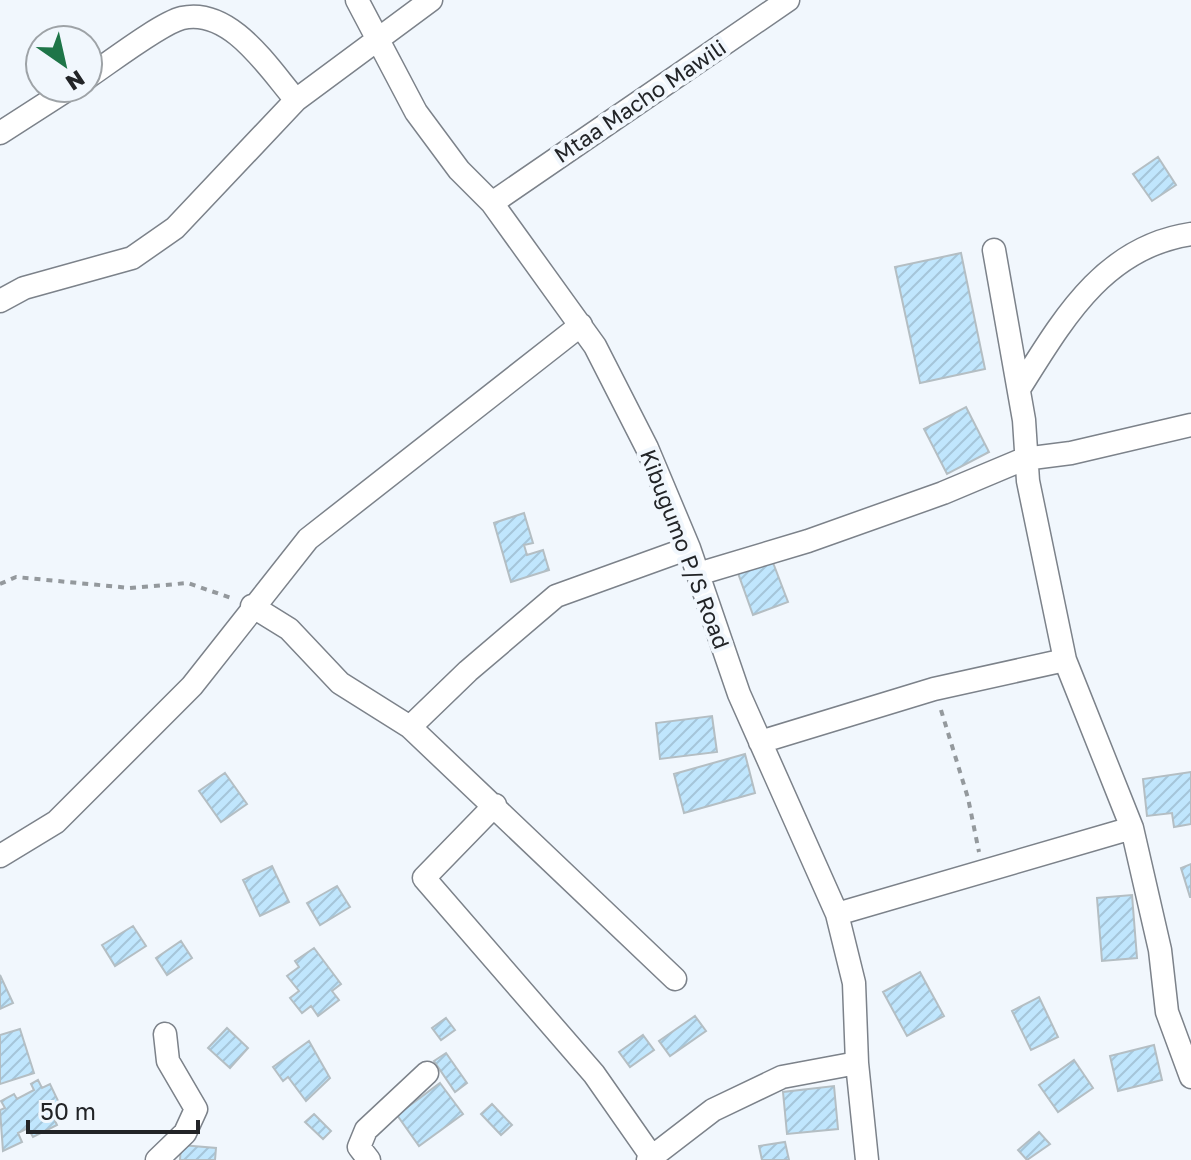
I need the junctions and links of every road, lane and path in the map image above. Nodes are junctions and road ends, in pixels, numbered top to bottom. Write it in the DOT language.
graph roads {
  1 [pos="357,0"];
  2 [pos="431,0"];
  3 [pos="788,0"];
  4 [pos="377,38"];
  5 [pos="104,67"];
  6 [pos="296,100"];
  7 [pos="45,104"];
  8 [pos="0,133"];
  9 [pos="492,203"];
  10 [pos="1191,234"];
  11 [pos="994,250"];
  12 [pos="0,301"];
  13 [pos="581,325"];
  14 [pos="1019,389"];
  15 [pos="1191,425"];
  16 [pos="1024,459"];
  17 [pos="689,548"];
  18 [pos="698,574"];
  19 [pos="0,584"];
  20 [pos="252,606"];
  21 [pos="1065,660"];
  22 [pos="934,689"];
  23 [pos="410,727"];
  24 [pos="760,742"];
  25 [pos="495,805"];
  26 [pos="1132,828"];
  27 [pos="0,856"];
  28 [pos="982,872"];
  29 [pos="837,914"];
  30 [pos="675,979"];
  31 [pos="165,1034"];
  32 [pos="857,1063"];
  33 [pos="427,1073"];
  34 [pos="1191,1077"];
  35 [pos="650,1159"];
  36 [pos="157,1160"];
  37 [pos="369,1160"];
  38 [pos="867,1160"];
  1 -- 4 [label="street, Kibugumo P/S Road"];
  2 -- 4 [label="street"];
  3 -- 9 [label="street, Mtaa Macho Mawili"];
  4 -- 6 [label="street"];
  4 -- 9 [label="street, Kibugumo P/S Road"];
  5 -- 6 [label="street"];
  6 -- 12 [label="street"];
  7 -- 8 [label="street"];
  9 -- 13 [label="street, Kibugumo P/S Road"];
  10 -- 14 [label="street"];
  11 -- 14 [label="street"];
  13 -- 17 [label="street, Kibugumo P/S Road"];
  13 -- 20 [label="street"];
  14 -- 16 [label="street"];
  15 -- 16 [label="street"];
  16 -- 18 [label="street"];
  16 -- 21 [label="street"];
  17 -- 18 [label="street, Kibugumo P/S Road"];
  17 -- 23 [label="street"];
  18 -- 24 [label="street, Kibugumo P/S Road"];
  19 -- 20 [label="path"];
  20 -- 23 [label="street"];
  20 -- 27 [label="street"];
  21 -- 22 [label="street"];
  21 -- 26 [label="street"];
  22 -- 24 [label="street"];
  22 -- 28 [label="path"];
  23 -- 25 [label="street"];
  24 -- 29 [label="street, Kibugumo P/S Road"];
  25 -- 30 [label="street"];
  25 -- 35 [label="street"];
  26 -- 28 [label="street"];
  26 -- 34 [label="street"];
  28 -- 29 [label="street"];
  29 -- 32 [label="street, Kibugumo P/S Road"];
  31 -- 36 [label="street"];
  32 -- 35 [label="street"];
  32 -- 38 [label="street, Kibugumo P/S Road"];
  33 -- 37 [label="street"];
}
